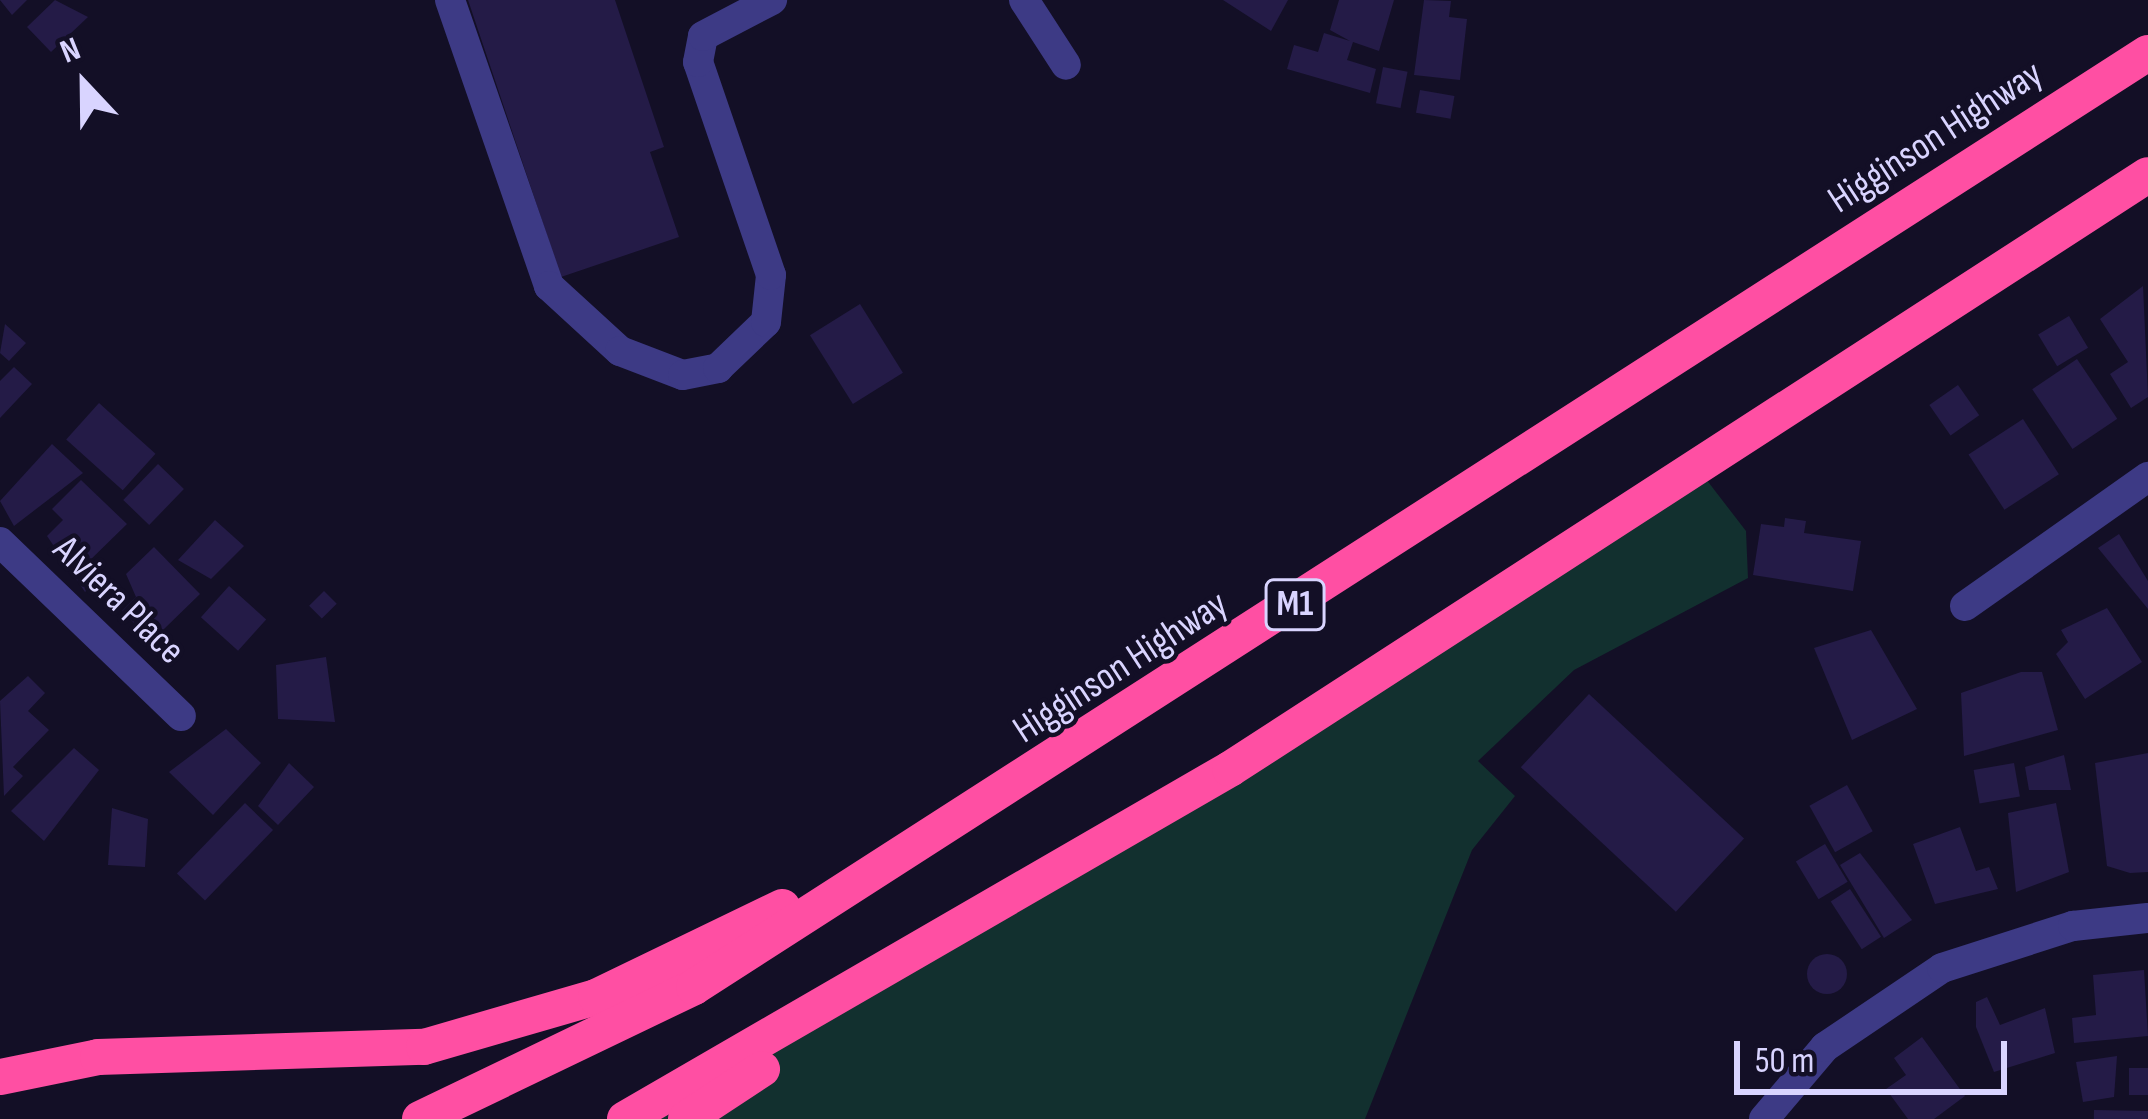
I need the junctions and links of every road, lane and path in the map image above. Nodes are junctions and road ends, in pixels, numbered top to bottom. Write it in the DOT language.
graph roads {
  1 [pos="450,0"];
  2 [pos="772,0"];
  3 [pos="1024,0"];
  4 [pos="2148,53"];
  5 [pos="1066,65"];
  6 [pos="2148,175"];
  7 [pos="2148,476"];
  8 [pos="0,542"];
  9 [pos="1965,606"];
  10 [pos="181,716"];
  11 [pos="1090,740"];
  12 [pos="1229,769"];
  13 [pos="2148,918"];
  14 [pos="0,1077"];
  15 [pos="420,1119"];
  16 [pos="625,1119"];
  17 [pos="686,1119"];
  18 [pos="1764,1119"];
  1 -- 2 [label="street"];
  3 -- 5 [label="street"];
  4 -- 11 [label="highway, Higginson Highway / M1"];
  6 -- 12 [label="highway"];
  7 -- 9 [label="street"];
  8 -- 10 [label="street, Alviera Place"];
  11 -- 14 [label="highway"];
  11 -- 15 [label="highway, Higginson Highway / M1"];
  12 -- 16 [label="highway"];
  12 -- 17 [label="highway"];
  13 -- 18 [label="street"];
}
